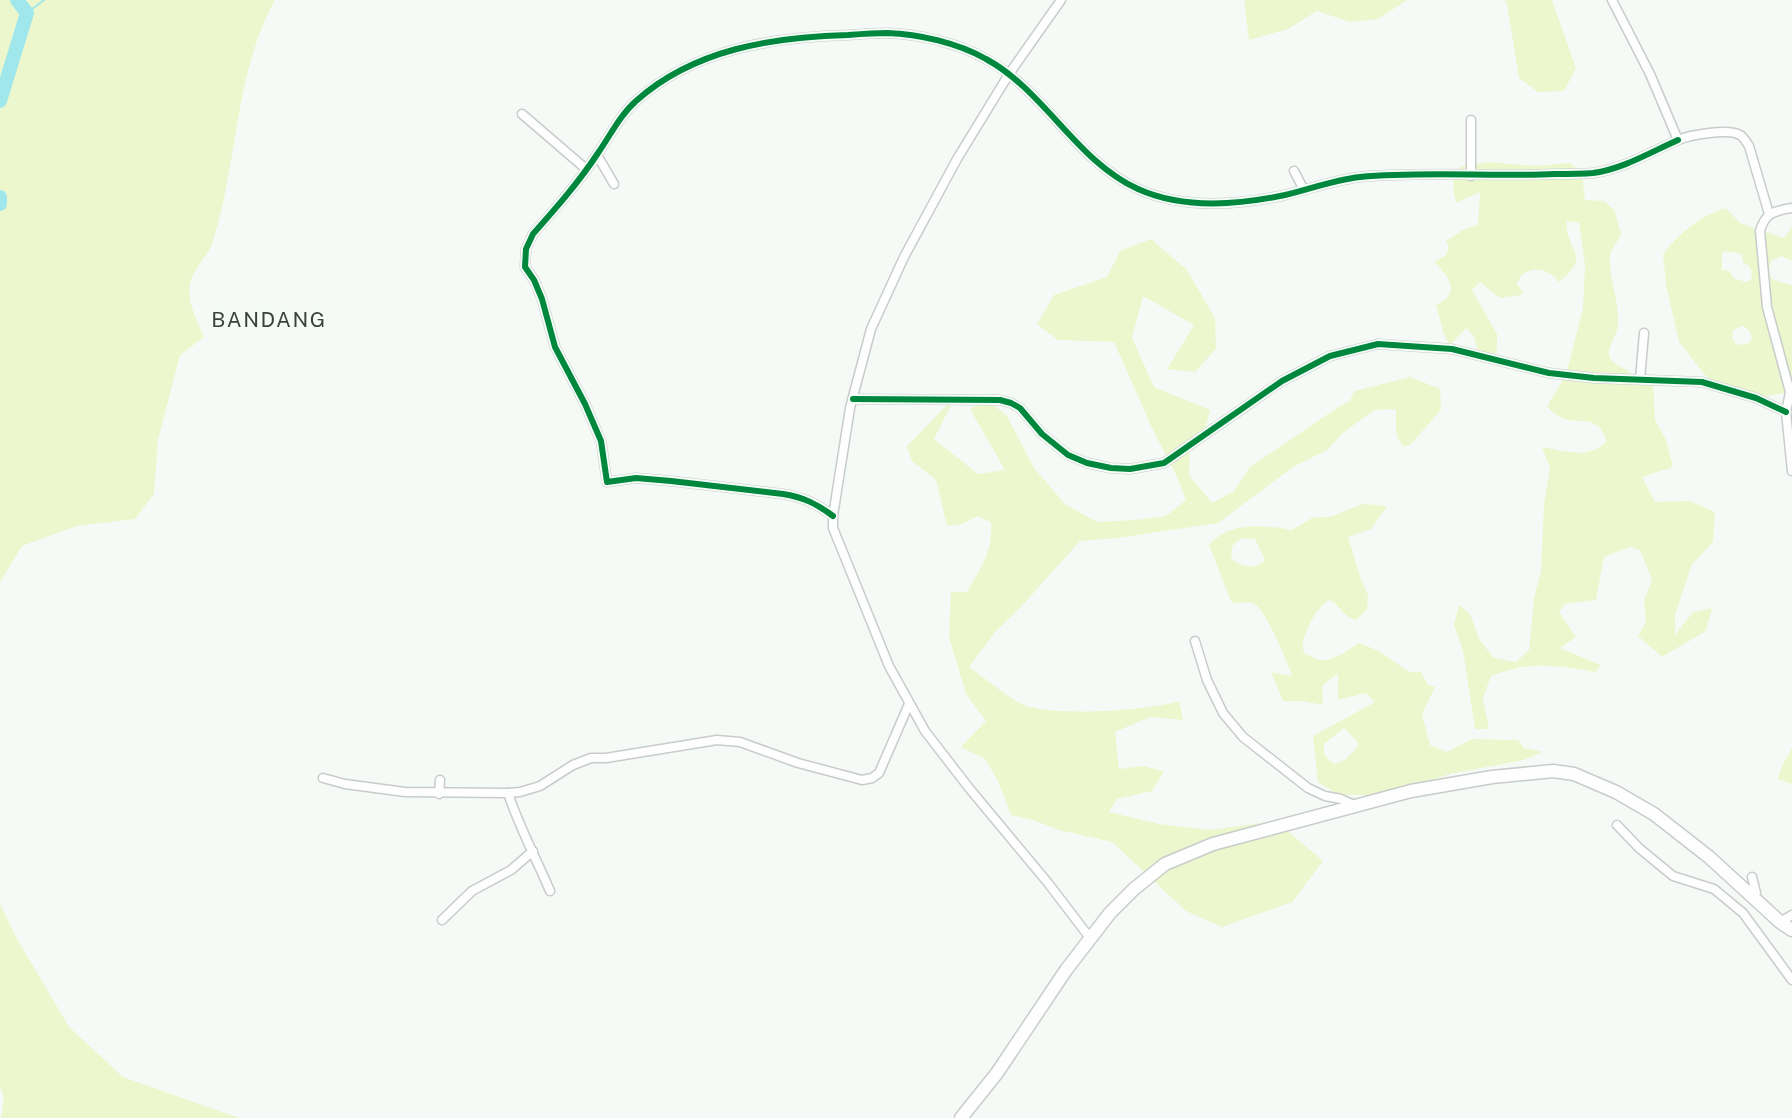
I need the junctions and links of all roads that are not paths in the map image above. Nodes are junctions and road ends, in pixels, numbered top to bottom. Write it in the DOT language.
graph roads {
  1 [pos="1061,0"];
  2 [pos="1612,0"];
  3 [pos="1009,74"];
  4 [pos="522,114"];
  5 [pos="1471,120"];
  6 [pos="1678,140"];
  7 [pos="597,155"];
  8 [pos="586,168"];
  9 [pos="1293,171"];
  10 [pos="1471,176"];
  11 [pos="614,184"];
  12 [pos="1304,190"];
  13 [pos="1792,208"];
  14 [pos="1769,214"];
  15 [pos="1644,333"];
  16 [pos="1640,379"];
  17 [pos="853,399"];
  18 [pos="1786,412"];
  19 [pos="1792,471"];
  20 [pos="833,516"];
  21 [pos="1195,641"];
  22 [pos="909,704"];
  23 [pos="323,778"];
  24 [pos="440,780"];
  25 [pos="508,793"];
  26 [pos="439,794"];
  27 [pos="1356,806"];
  28 [pos="1617,825"];
  29 [pos="533,851"];
  30 [pos="1752,877"];
  31 [pos="550,891"];
  32 [pos="1752,897"];
  33 [pos="1792,915"];
  34 [pos="442,920"];
  35 [pos="1780,922"];
  36 [pos="1792,930"];
  37 [pos="1090,938"];
  38 [pos="1792,980"];
  39 [pos="961,1118"];
  1 -- 3 [label="street"];
  2 -- 6 [label="street"];
  3 -- 7 [label="street"];
  3 -- 12 [label="street"];
  3 -- 17 [label="street"];
  4 -- 8 [label="street"];
  5 -- 10 [label="street"];
  6 -- 10 [label="street"];
  6 -- 14 [label="street"];
  7 -- 8 [label="street"];
  7 -- 11 [label="street"];
  8 -- 20 [label="street"];
  9 -- 12 [label="street"];
  10 -- 12 [label="street"];
  13 -- 14 [label="street"];
  14 -- 18 [label="street"];
  15 -- 16 [label="street"];
  16 -- 17 [label="street"];
  16 -- 18 [label="street"];
  17 -- 20 [label="street"];
  18 -- 19 [label="street"];
  20 -- 22 [label="street"];
  21 -- 27 [label="street"];
  22 -- 25 [label="street"];
  22 -- 37 [label="street"];
  23 -- 26 [label="street"];
  24 -- 26 [label="street"];
  25 -- 26 [label="street"];
  25 -- 29 [label="street"];
  27 -- 32 [label="main road"];
  27 -- 37 [label="main road"];
  28 -- 38 [label="street"];
  29 -- 31 [label="street"];
  29 -- 34 [label="street"];
  30 -- 32 [label="street"];
  32 -- 35 [label="main road"];
  33 -- 35 [label="street"];
  35 -- 36 [label="main road"];
  37 -- 39 [label="main road"];
}
